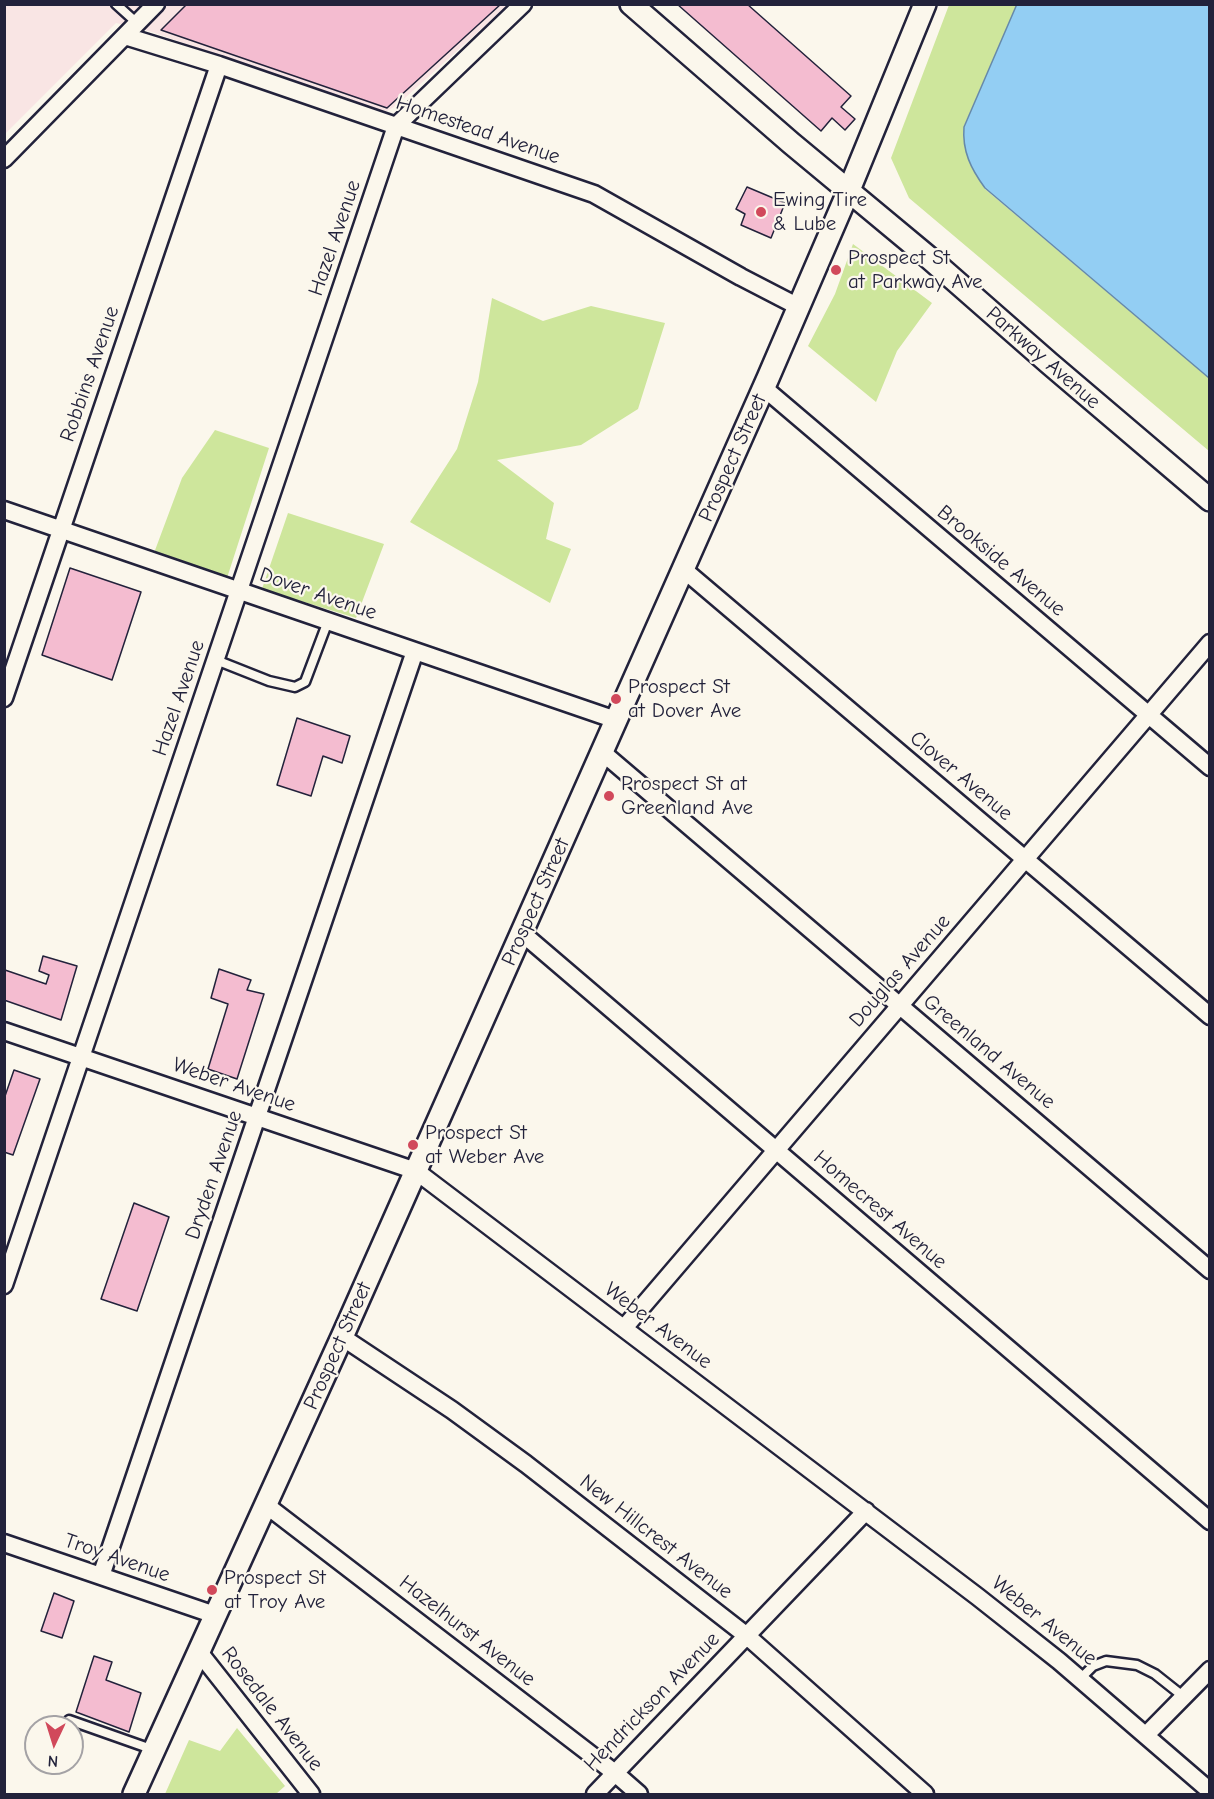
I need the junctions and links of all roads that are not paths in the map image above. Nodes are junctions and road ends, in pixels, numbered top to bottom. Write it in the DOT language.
graph roads {
  1 [pos="116,4"];
  2 [pos="156,4"];
  3 [pos="523,4"];
  4 [pos="631,4"];
  5 [pos="925,4"];
  6 [pos="137,24"];
  7 [pos="125,36"];
  8 [pos="219,64"];
  9 [pos="396,126"];
  10 [pos="4,159"];
  11 [pos="849,190"];
  12 [pos="799,307"];
  13 [pos="764,388"];
  14 [pos="1209,500"];
  15 [pos="4,510"];
  16 [pos="62,529"];
  17 [pos="683,569"];
  18 [pos="239,591"];
  19 [pos="328,621"];
  20 [pos="1209,643"];
  21 [pos="416,651"];
  22 [pos="216,660"];
  23 [pos="4,699"];
  24 [pos="1148,715"];
  25 [pos="616,720"];
  26 [pos="602,752"];
  27 [pos="1209,767"];
  28 [pos="1024,859"];
  29 [pos="522,933"];
  30 [pos="899,1006"];
  31 [pos="1209,1016"];
  32 [pos="4,1030"];
  33 [pos="82,1057"];
  34 [pos="257,1116"];
  35 [pos="776,1150"];
  36 [pos="416,1171"];
  37 [pos="1209,1270"];
  38 [pos="4,1285"];
  39 [pos="624,1328"];
  40 [pos="342,1337"];
  41 [pos="266,1504"];
  42 [pos="866,1511"];
  43 [pos="1209,1521"];
  44 [pos="4,1543"];
  45 [pos="101,1576"];
  46 [pos="215,1616"];
  47 [pos="747,1636"];
  48 [pos="199,1652"];
  49 [pos="1209,1671"];
  50 [pos="1080,1679"];
  51 [pos="1184,1697"];
  52 [pos="84,1725"];
  53 [pos="1146,1735"];
  54 [pos="154,1750"];
  55 [pos="615,1773"];
  56 [pos="1209,1791"];
  57 [pos="134,1794"];
  58 [pos="311,1794"];
  59 [pos="595,1794"];
  60 [pos="639,1794"];
  61 [pos="925,1794"];
  1 -- 6 [label="lane"];
  2 -- 6 [label="street"];
  3 -- 9 [label="street"];
  4 -- 11 [label="street, Parkway Avenue"];
  5 -- 11 [label="street, Prospect Street"];
  6 -- 7 [label="street"];
  7 -- 8 [label="street, Homestead Avenue"];
  7 -- 10 [label="street"];
  8 -- 9 [label="street, Homestead Avenue"];
  8 -- 16 [label="street, Robbins Avenue"];
  9 -- 12 [label="street, Homestead Avenue"];
  9 -- 18 [label="street, Hazel Avenue"];
  11 -- 12 [label="street, Prospect Street"];
  11 -- 14 [label="street, Parkway Avenue"];
  12 -- 13 [label="street, Prospect Street"];
  13 -- 17 [label="street, Prospect Street"];
  13 -- 24 [label="street, Brookside Avenue"];
  15 -- 16 [label="street, Dover Avenue"];
  16 -- 18 [label="street, Dover Avenue"];
  16 -- 23 [label="street, Robbins Avenue"];
  17 -- 25 [label="street, Prospect Street"];
  17 -- 28 [label="street, Clover Avenue"];
  18 -- 19 [label="street, Dover Avenue"];
  18 -- 22 [label="street, Hazel Avenue"];
  19 -- 21 [label="street, Dover Avenue"];
  19 -- 22 [label="lane"];
  20 -- 24 [label="street, Douglas Avenue"];
  21 -- 25 [label="street, Dover Avenue"];
  21 -- 34 [label="street, Dryden Avenue"];
  22 -- 33 [label="street, Hazel Avenue"];
  24 -- 27 [label="street, Brookside Avenue"];
  24 -- 28 [label="street, Douglas Avenue"];
  25 -- 26 [label="street, Prospect Street"];
  26 -- 29 [label="street, Prospect Street"];
  26 -- 30 [label="street, Greenland Avenue"];
  28 -- 30 [label="street, Douglas Avenue"];
  28 -- 31 [label="street, Clover Avenue"];
  29 -- 35 [label="street, Homecrest Avenue"];
  29 -- 36 [label="street, Prospect Street"];
  30 -- 35 [label="street, Douglas Avenue"];
  30 -- 37 [label="street, Greenland Avenue"];
  32 -- 33 [label="street, Weber Avenue"];
  33 -- 34 [label="street, Weber Avenue"];
  33 -- 38 [label="street, Hazel Avenue"];
  34 -- 36 [label="street, Weber Avenue"];
  34 -- 45 [label="street, Dryden Avenue"];
  35 -- 39 [label="street, Douglas Avenue"];
  35 -- 43 [label="street, Homecrest Avenue"];
  36 -- 39 [label="street, Weber Avenue"];
  36 -- 40 [label="street, Prospect Street"];
  39 -- 42 [label="street, Weber Avenue"];
  40 -- 41 [label="street, Prospect Street"];
  40 -- 47 [label="street, New Hillcrest Avenue"];
  41 -- 46 [label="street, Prospect Street"];
  41 -- 55 [label="street, Hazelhurst Avenue"];
  42 -- 47 [label="street, Hendrickson Avenue"];
  42 -- 50 [label="street, Weber Avenue"];
  44 -- 45 [label="street, Troy Avenue"];
  45 -- 46 [label="street, Troy Avenue"];
  46 -- 48 [label="street, Prospect Street"];
  47 -- 55 [label="street, Hendrickson Avenue"];
  47 -- 61 [label="street, New Hillcrest Avenue"];
  48 -- 54 [label="street, Prospect Street"];
  48 -- 58 [label="street, Rosedale Avenue"];
  49 -- 51 [label="street"];
  50 -- 51 [label="lane"];
  50 -- 53 [label="street, Weber Avenue"];
  51 -- 53 [label="street"];
  52 -- 54 [label="lane"];
  53 -- 56 [label="street, Weber Avenue"];
  54 -- 57 [label="street, Prospect Street"];
  55 -- 59 [label="street, Hendrickson Avenue"];
  55 -- 60 [label="street, Hazelhurst Avenue"];
}
